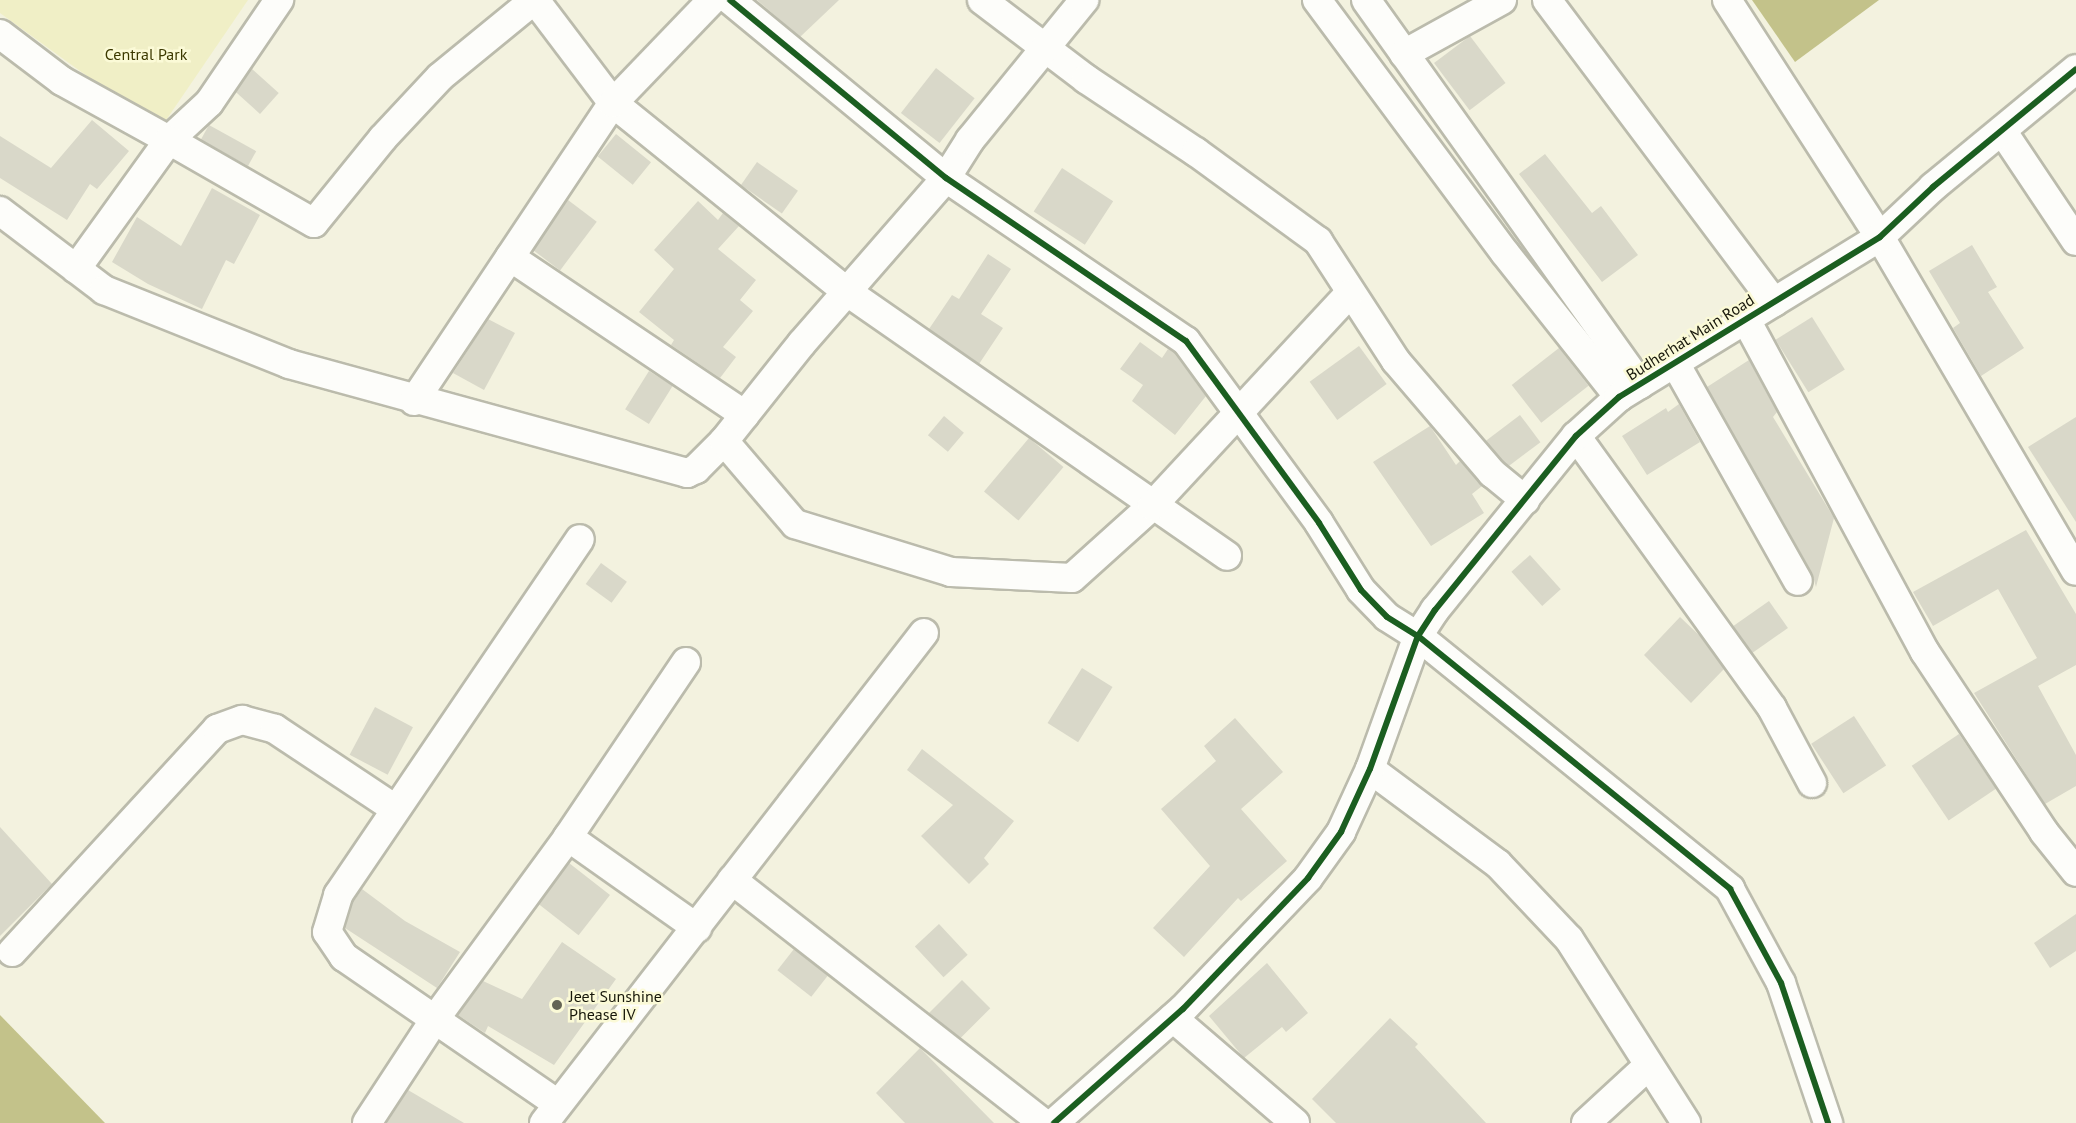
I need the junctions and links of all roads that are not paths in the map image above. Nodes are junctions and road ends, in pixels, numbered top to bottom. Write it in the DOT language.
graph roads {
  1 [pos="279,0"];
  2 [pos="535,0"];
  3 [pos="712,0"];
  4 [pos="730,0"];
  5 [pos="982,0"];
  6 [pos="1084,0"];
  7 [pos="1317,0"];
  8 [pos="1366,0"];
  9 [pos="1502,0"];
  10 [pos="1547,0"];
  11 [pos="1726,0"];
  12 [pos="0,34"];
  13 [pos="1045,48"];
  14 [pos="1404,54"];
  15 [pos="2076,69"];
  16 [pos="613,103"];
  17 [pos="2003,132"];
  18 [pos="169,140"];
  19 [pos="946,178"];
  20 [pos="0,210"];
  21 [pos="1880,237"];
  22 [pos="2076,241"];
  23 [pos="510,256"];
  24 [pos="76,269"];
  25 [pos="846,291"];
  26 [pos="1349,294"];
  27 [pos="1774,302"];
  28 [pos="1745,318"];
  29 [pos="1675,363"];
  30 [pos="1630,390"];
  31 [pos="414,400"];
  32 [pos="1237,410"];
  33 [pos="745,415"];
  34 [pos="1576,436"];
  35 [pos="724,441"];
  36 [pos="1525,500"];
  37 [pos="1152,506"];
  38 [pos="580,539"];
  39 [pos="1227,556"];
  40 [pos="2076,571"];
  41 [pos="1798,581"];
  42 [pos="924,633"];
  43 [pos="1418,636"];
  44 [pos="686,662"];
  45 [pos="1370,769"];
  46 [pos="1812,783"];
  47 [pos="394,808"];
  48 [pos="568,837"];
  49 [pos="2076,872"];
  50 [pos="732,880"];
  51 [pos="697,928"];
  52 [pos="12,952"];
  53 [pos="1173,1018"];
  54 [pos="435,1019"];
  55 [pos="1648,1066"];
  56 [pos="551,1114"];
  57 [pos="367,1123"];
  58 [pos="1043,1123"];
  59 [pos="1054,1123"];
  60 [pos="1295,1123"];
  61 [pos="1586,1123"];
  62 [pos="1686,1123"];
  63 [pos="1828,1123"];
  1 -- 18 [label="street"];
  2 -- 16 [label="street"];
  2 -- 18 [label="street"];
  3 -- 16 [label="street"];
  4 -- 19 [label="street"];
  5 -- 13 [label="street"];
  6 -- 13 [label="street"];
  7 -- 30 [label="street, Budherhat Main Road"];
  8 -- 14 [label="street, Budherhat Main Road"];
  9 -- 14 [label="street"];
  10 -- 27 [label="street"];
  11 -- 21 [label="street"];
  12 -- 18 [label="street"];
  13 -- 19 [label="street"];
  13 -- 26 [label="street"];
  14 -- 30 [label="street, Budherhat Main Road"];
  15 -- 17 [label="street, Budherhat Main Road"];
  16 -- 23 [label="street"];
  16 -- 25 [label="street"];
  17 -- 21 [label="street, Budherhat Main Road"];
  17 -- 22 [label="street"];
  18 -- 24 [label="street"];
  19 -- 25 [label="street"];
  19 -- 32 [label="street"];
  20 -- 24 [label="street"];
  21 -- 27 [label="street, Budherhat Main Road"];
  21 -- 40 [label="street"];
  23 -- 31 [label="street"];
  23 -- 33 [label="street"];
  24 -- 31 [label="street"];
  25 -- 33 [label="street"];
  25 -- 37 [label="street"];
  26 -- 32 [label="street"];
  26 -- 36 [label="street"];
  27 -- 28 [label="street, Budherhat Main Road"];
  28 -- 29 [label="street, Budherhat Main Road"];
  28 -- 49 [label="street"];
  29 -- 30 [label="street, Budherhat Main Road"];
  29 -- 41 [label="street"];
  30 -- 34 [label="street, Budherhat Main Road"];
  31 -- 35 [label="street"];
  32 -- 37 [label="street"];
  32 -- 43 [label="street"];
  33 -- 35 [label="street"];
  34 -- 36 [label="street, Budherhat Main Road"];
  34 -- 46 [label="street"];
  35 -- 37 [label="street"];
  36 -- 43 [label="street, Budherhat Main Road"];
  37 -- 39 [label="street"];
  38 -- 47 [label="street"];
  42 -- 50 [label="street"];
  43 -- 45 [label="street, Budherhat Main Road"];
  43 -- 63 [label="street"];
  44 -- 48 [label="street"];
  45 -- 53 [label="street, Budherhat Main Road"];
  45 -- 55 [label="street"];
  47 -- 52 [label="street"];
  47 -- 54 [label="street"];
  48 -- 51 [label="street"];
  48 -- 54 [label="street"];
  50 -- 51 [label="street"];
  50 -- 58 [label="street"];
  51 -- 56 [label="street"];
  53 -- 59 [label="street, Budherhat Main Road"];
  53 -- 60 [label="street"];
  54 -- 56 [label="street"];
  54 -- 57 [label="street"];
  55 -- 61 [label="street"];
  55 -- 62 [label="street"];
}
